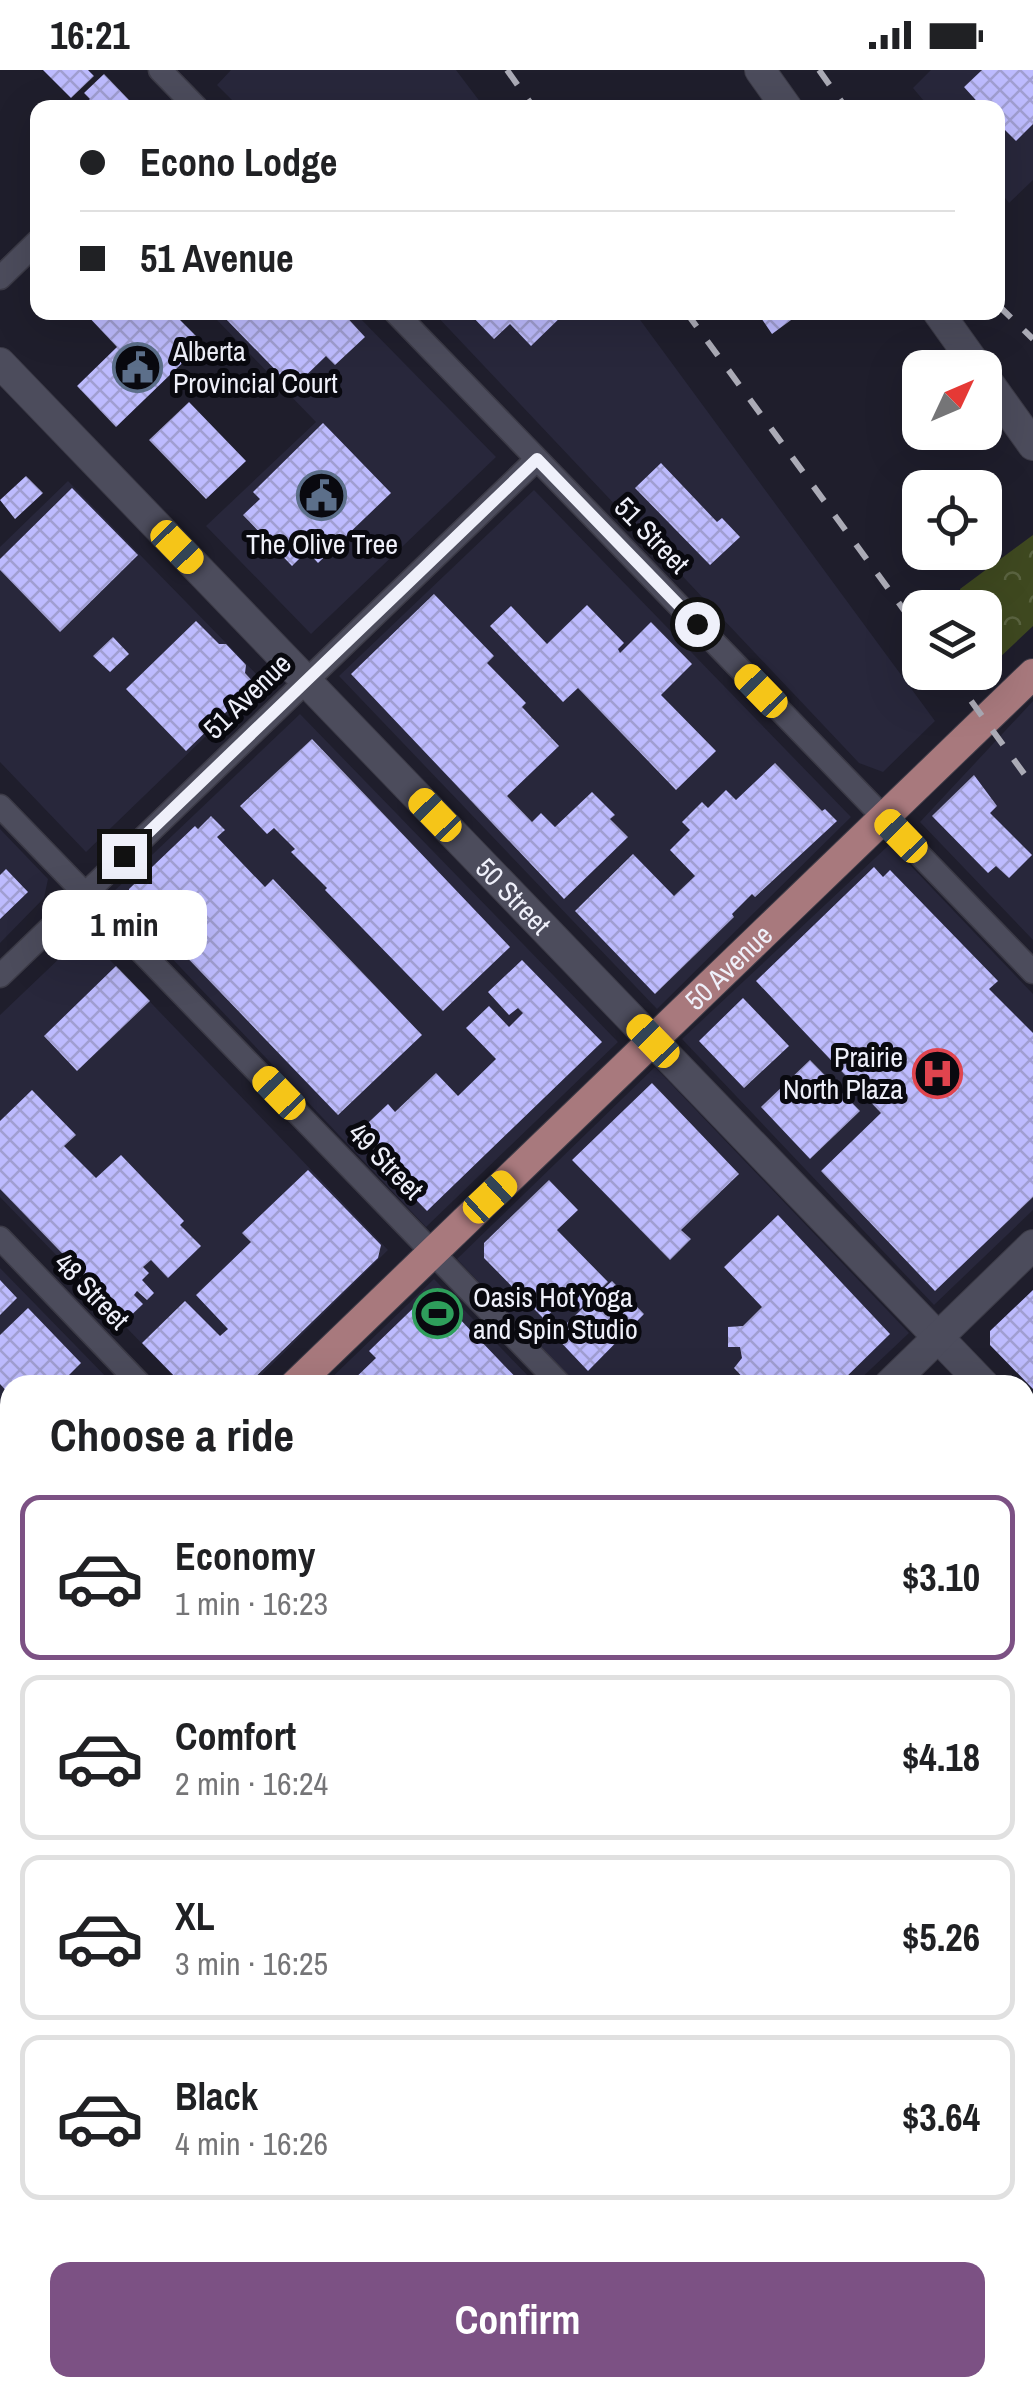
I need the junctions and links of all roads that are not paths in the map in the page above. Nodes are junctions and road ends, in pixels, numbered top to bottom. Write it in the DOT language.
graph roads {
  1 [pos="160,70"];
  2 [pos="760,70"];
  3 [pos="182,100"];
  4 [pos="782,100"];
  5 [pos="30,249"];
  6 [pos="0,278"];
  7 [pos="402,320"];
  8 [pos="944,320"];
  9 [pos="965,350"];
  10 [pos="0,363"];
  11 [pos="1002,401"];
  12 [pos="1033,444"];
  13 [pos="537,459"];
  14 [pos="1033,674"];
  15 [pos="306,681"];
  16 [pos="0,806"];
  17 [pos="884,818"];
  18 [pos="85,894"];
  19 [pos="1033,972"];
  20 [pos="0,976"];
  21 [pos="653,1041"];
  22 [pos="0,1238"];
  23 [pos="1033,1245"];
  24 [pos="432,1252"];
  25 [pos="938,1337"];
  26 [pos="132,1375"];
  27 [pos="305,1375"];
  28 [pos="552,1375"];
  29 [pos="898,1375"];
  30 [pos="974,1375"];
  1 -- 3 [label="street"];
  2 -- 4 [label="street"];
  5 -- 6 [label="street"];
  7 -- 13 [label="street, 51 Street"];
  8 -- 9 [label="street"];
  10 -- 15 [label="street, 50 Street"];
  11 -- 12 [label="street"];
  13 -- 15 [label="street, 51 Avenue"];
  13 -- 17 [label="street, 51 Street"];
  14 -- 17 [label="main road, 50 Avenue"];
  15 -- 18 [label="street, 51 Avenue"];
  15 -- 21 [label="street, 50 Street"];
  16 -- 18 [label="street, 49 Street"];
  17 -- 19 [label="street, 51 Street"];
  17 -- 21 [label="main road, 50 Avenue"];
  18 -- 20 [label="street, 51 Avenue"];
  18 -- 24 [label="street, 49 Street"];
  21 -- 24 [label="main road, 50 Avenue"];
  21 -- 25 [label="street, 50 Street"];
  22 -- 26 [label="street, 48 Street"];
  23 -- 25 [label="street"];
  24 -- 27 [label="main road, 50 Avenue"];
  24 -- 28 [label="street, 49 Street"];
  25 -- 29 [label="street"];
  25 -- 30 [label="street, 50 Street"];
}
